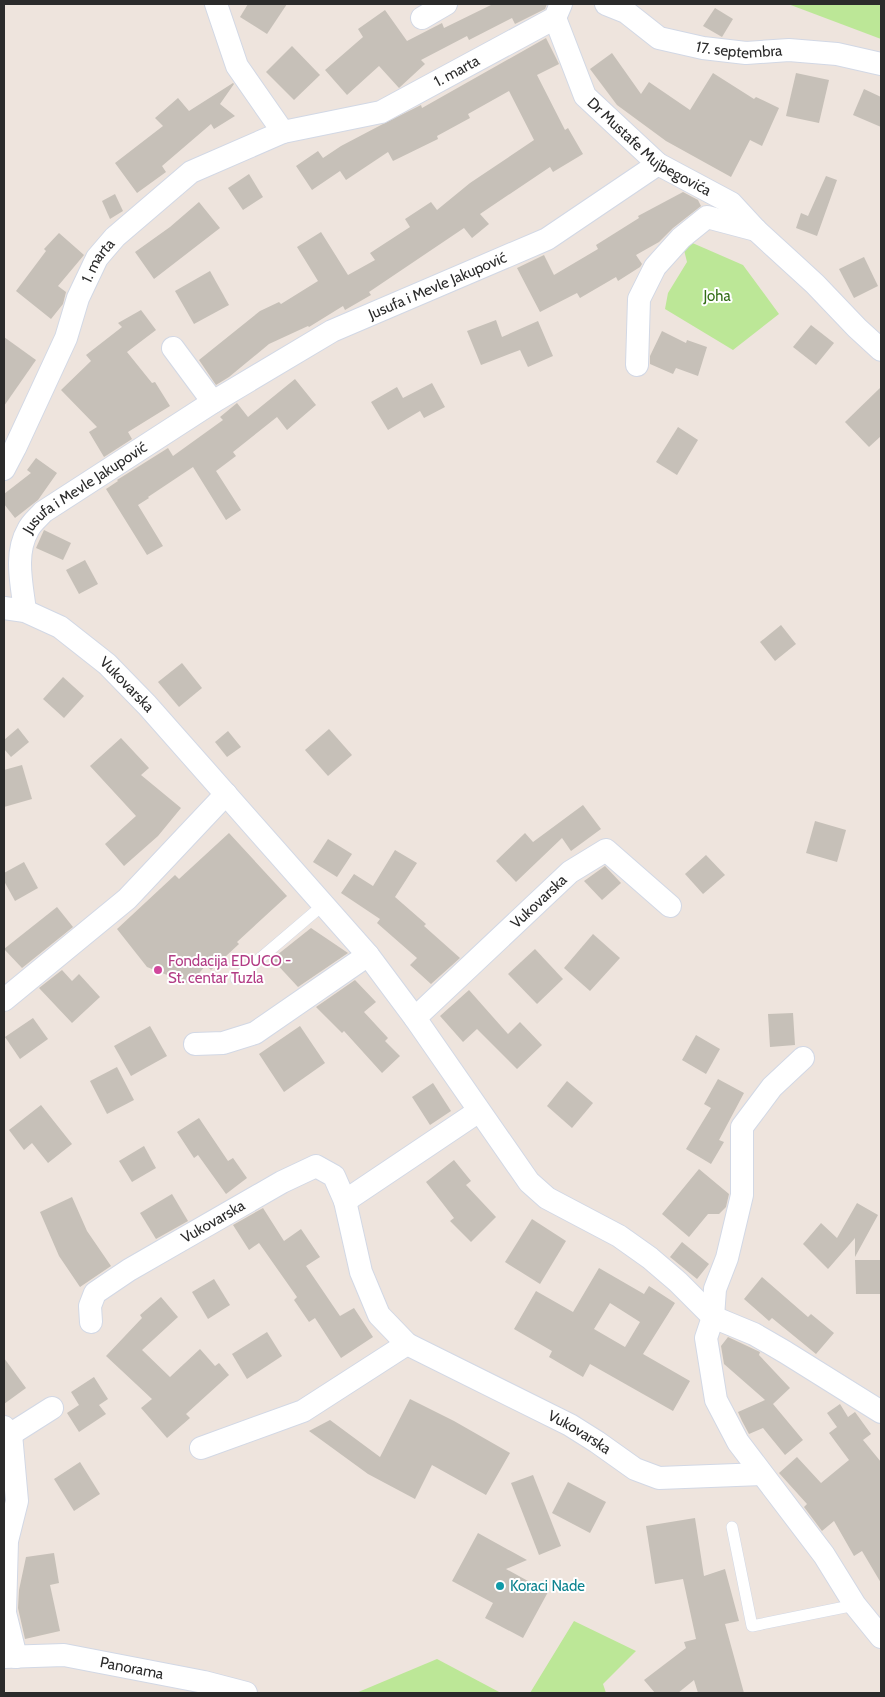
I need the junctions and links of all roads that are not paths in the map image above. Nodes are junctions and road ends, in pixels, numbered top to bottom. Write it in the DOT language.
graph roads {
  1 [pos="216,4"];
  2 [pos="446,4"];
  3 [pos="606,4"];
  4 [pos="558,11"];
  5 [pos="422,18"];
  6 [pos="881,64"];
  7 [pos="283,132"];
  8 [pos="658,164"];
  9 [pos="756,230"];
  10 [pos="173,348"];
  11 [pos="881,350"];
  12 [pos="637,366"];
  13 [pos="213,402"];
  14 [pos="4,469"];
  15 [pos="14,610"];
  16 [pos="226,794"];
  17 [pos="323,905"];
  18 [pos="670,906"];
  19 [pos="368,955"];
  20 [pos="236,980"];
  21 [pos="4,1000"];
  22 [pos="415,1018"];
  23 [pos="194,1044"];
  24 [pos="803,1058"];
  25 [pos="479,1111"];
  26 [pos="345,1201"];
  27 [pos="713,1317"];
  28 [pos="91,1322"];
  29 [pos="407,1344"];
  30 [pos="52,1408"];
  31 [pos="881,1412"];
  32 [pos="7,1431"];
  33 [pos="201,1448"];
  34 [pos="762,1474"];
  35 [pos="732,1527"];
  36 [pos="854,1605"];
  37 [pos="881,1637"];
  38 [pos="10,1657"];
  39 [pos="246,1693"];
  1 -- 7 [label="street"];
  2 -- 5 [label="street"];
  3 -- 6 [label="street, 17. septembra"];
  4 -- 7 [label="street, 1. marta"];
  4 -- 8 [label="street, Dr Mustafe Mujbegovića"];
  7 -- 14 [label="street, 1. marta"];
  8 -- 9 [label="street, Dr Mustafe Mujbegovića"];
  8 -- 13 [label="street, Jusufa i Mevle Jakupović"];
  9 -- 11 [label="street, Dr Mustafe Mujbegovića"];
  9 -- 12 [label="street, Dr Mustafe Mujbegovića"];
  10 -- 13 [label="street"];
  13 -- 15 [label="street, Jusufa i Mevle Jakupović"];
  15 -- 16 [label="street, Vukovarska"];
  16 -- 17 [label="street, Vukovarska"];
  16 -- 21 [label="street"];
  17 -- 19 [label="street, Vukovarska"];
  17 -- 20 [label="lane"];
  18 -- 22 [label="street, Vukovarska"];
  19 -- 22 [label="street, Vukovarska"];
  19 -- 23 [label="street"];
  22 -- 25 [label="street, Vukovarska"];
  24 -- 27 [label="street"];
  25 -- 26 [label="street"];
  25 -- 27 [label="street, Vukovarska"];
  26 -- 28 [label="street, Vukovarska"];
  26 -- 29 [label="street, Vukovarska"];
  27 -- 31 [label="street, Vukovarska"];
  27 -- 34 [label="street"];
  29 -- 33 [label="street"];
  29 -- 34 [label="street, Vukovarska"];
  30 -- 32 [label="street, Panorama"];
  32 -- 38 [label="street, Panorama"];
  34 -- 36 [label="street"];
  35 -- 36 [label="lane"];
  36 -- 37 [label="street"];
  38 -- 39 [label="street, Panorama"];
}
